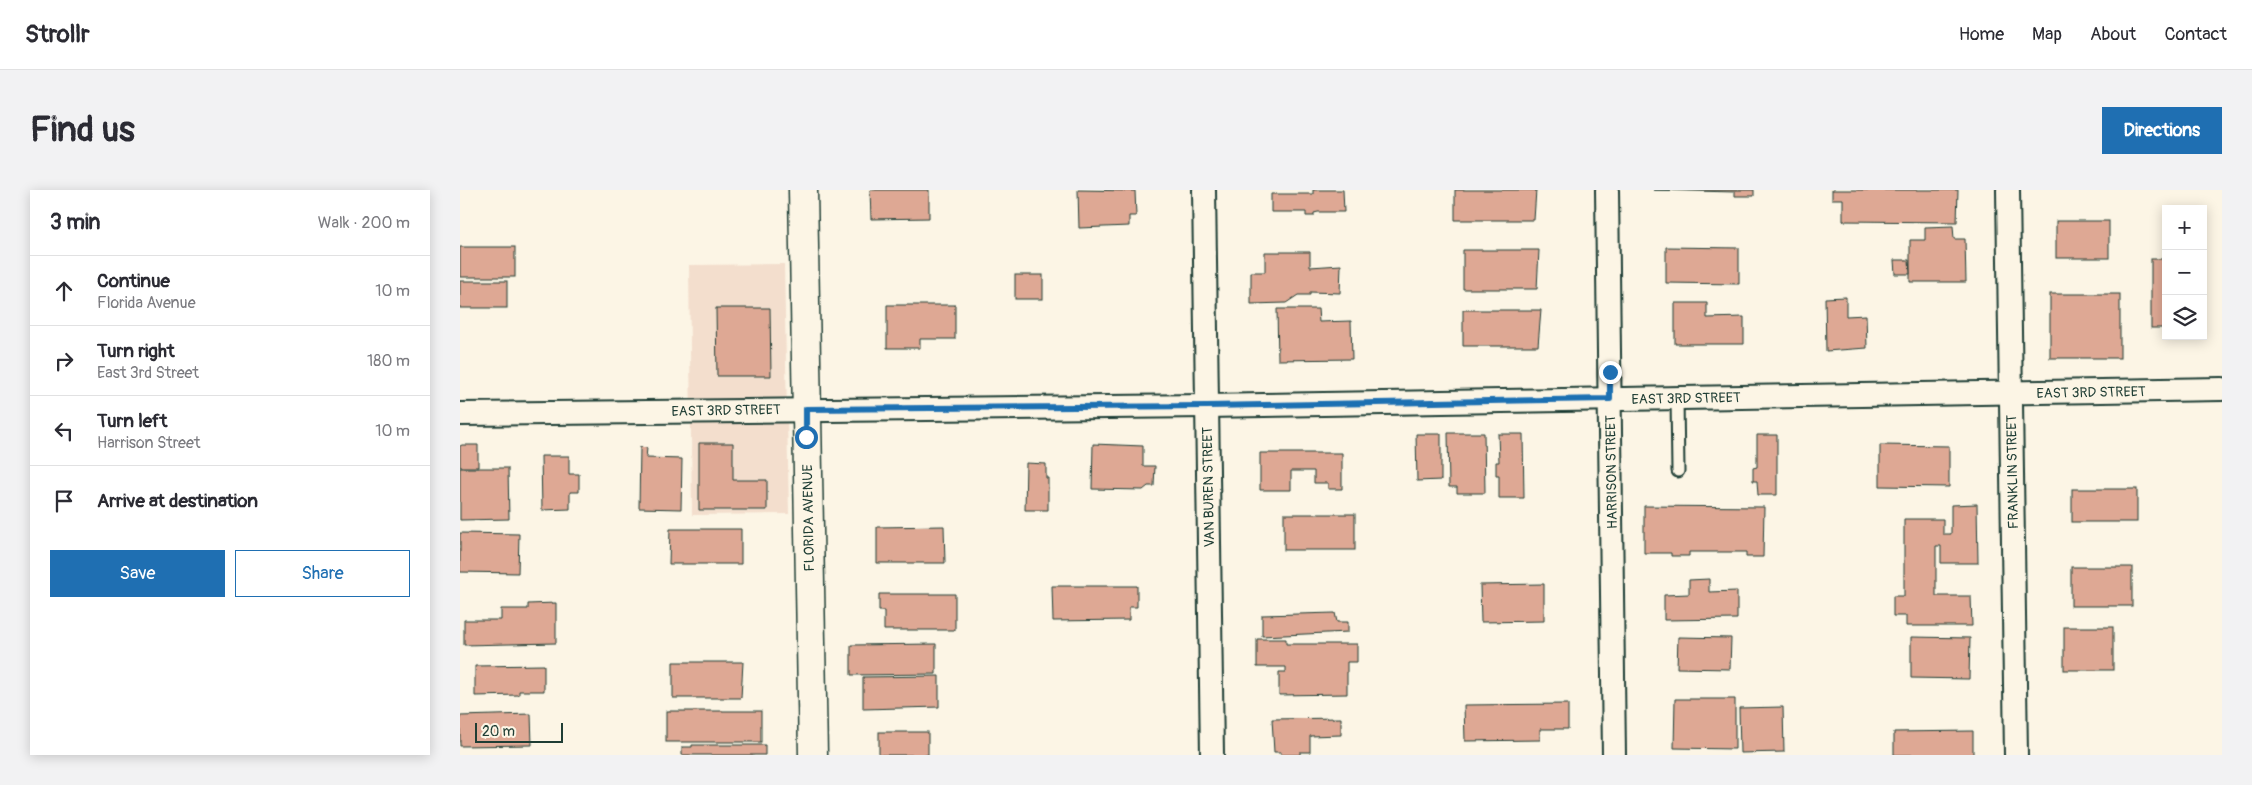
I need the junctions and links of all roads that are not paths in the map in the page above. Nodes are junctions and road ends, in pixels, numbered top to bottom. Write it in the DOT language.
graph roads {
  1 [pos="803,190"];
  2 [pos="1204,190"];
  3 [pos="1607,190"];
  4 [pos="2008,190"];
  5 [pos="2222,389"];
  6 [pos="2012,393"];
  7 [pos="1677,398"];
  8 [pos="1610,399"];
  9 [pos="1207,406"];
  10 [pos="806,409"];
  11 [pos="460,414"];
  12 [pos="1678,470"];
  13 [pos="813,755"];
  14 [pos="1212,755"];
  15 [pos="1614,755"];
  16 [pos="2016,755"];
  1 -- 10 [label="street, FLORIDA AVENUE"];
  2 -- 9 [label="street, VAN BUREN STREET"];
  3 -- 8 [label="street, HARRISON STREET"];
  4 -- 6 [label="street, FRANKLIN STREET"];
  5 -- 6 [label="street, EAST 3RD STREET"];
  6 -- 7 [label="street, EAST 3RD STREET"];
  6 -- 16 [label="street, FRANKLIN STREET"];
  7 -- 8 [label="street, EAST 3RD STREET"];
  7 -- 12 [label="lane"];
  8 -- 9 [label="street, EAST 3RD STREET"];
  8 -- 15 [label="street, HARRISON STREET"];
  9 -- 10 [label="street, EAST 3RD STREET"];
  9 -- 14 [label="street, VAN BUREN STREET"];
  10 -- 11 [label="street, EAST 3RD STREET"];
  10 -- 13 [label="street, FLORIDA AVENUE"];
}
